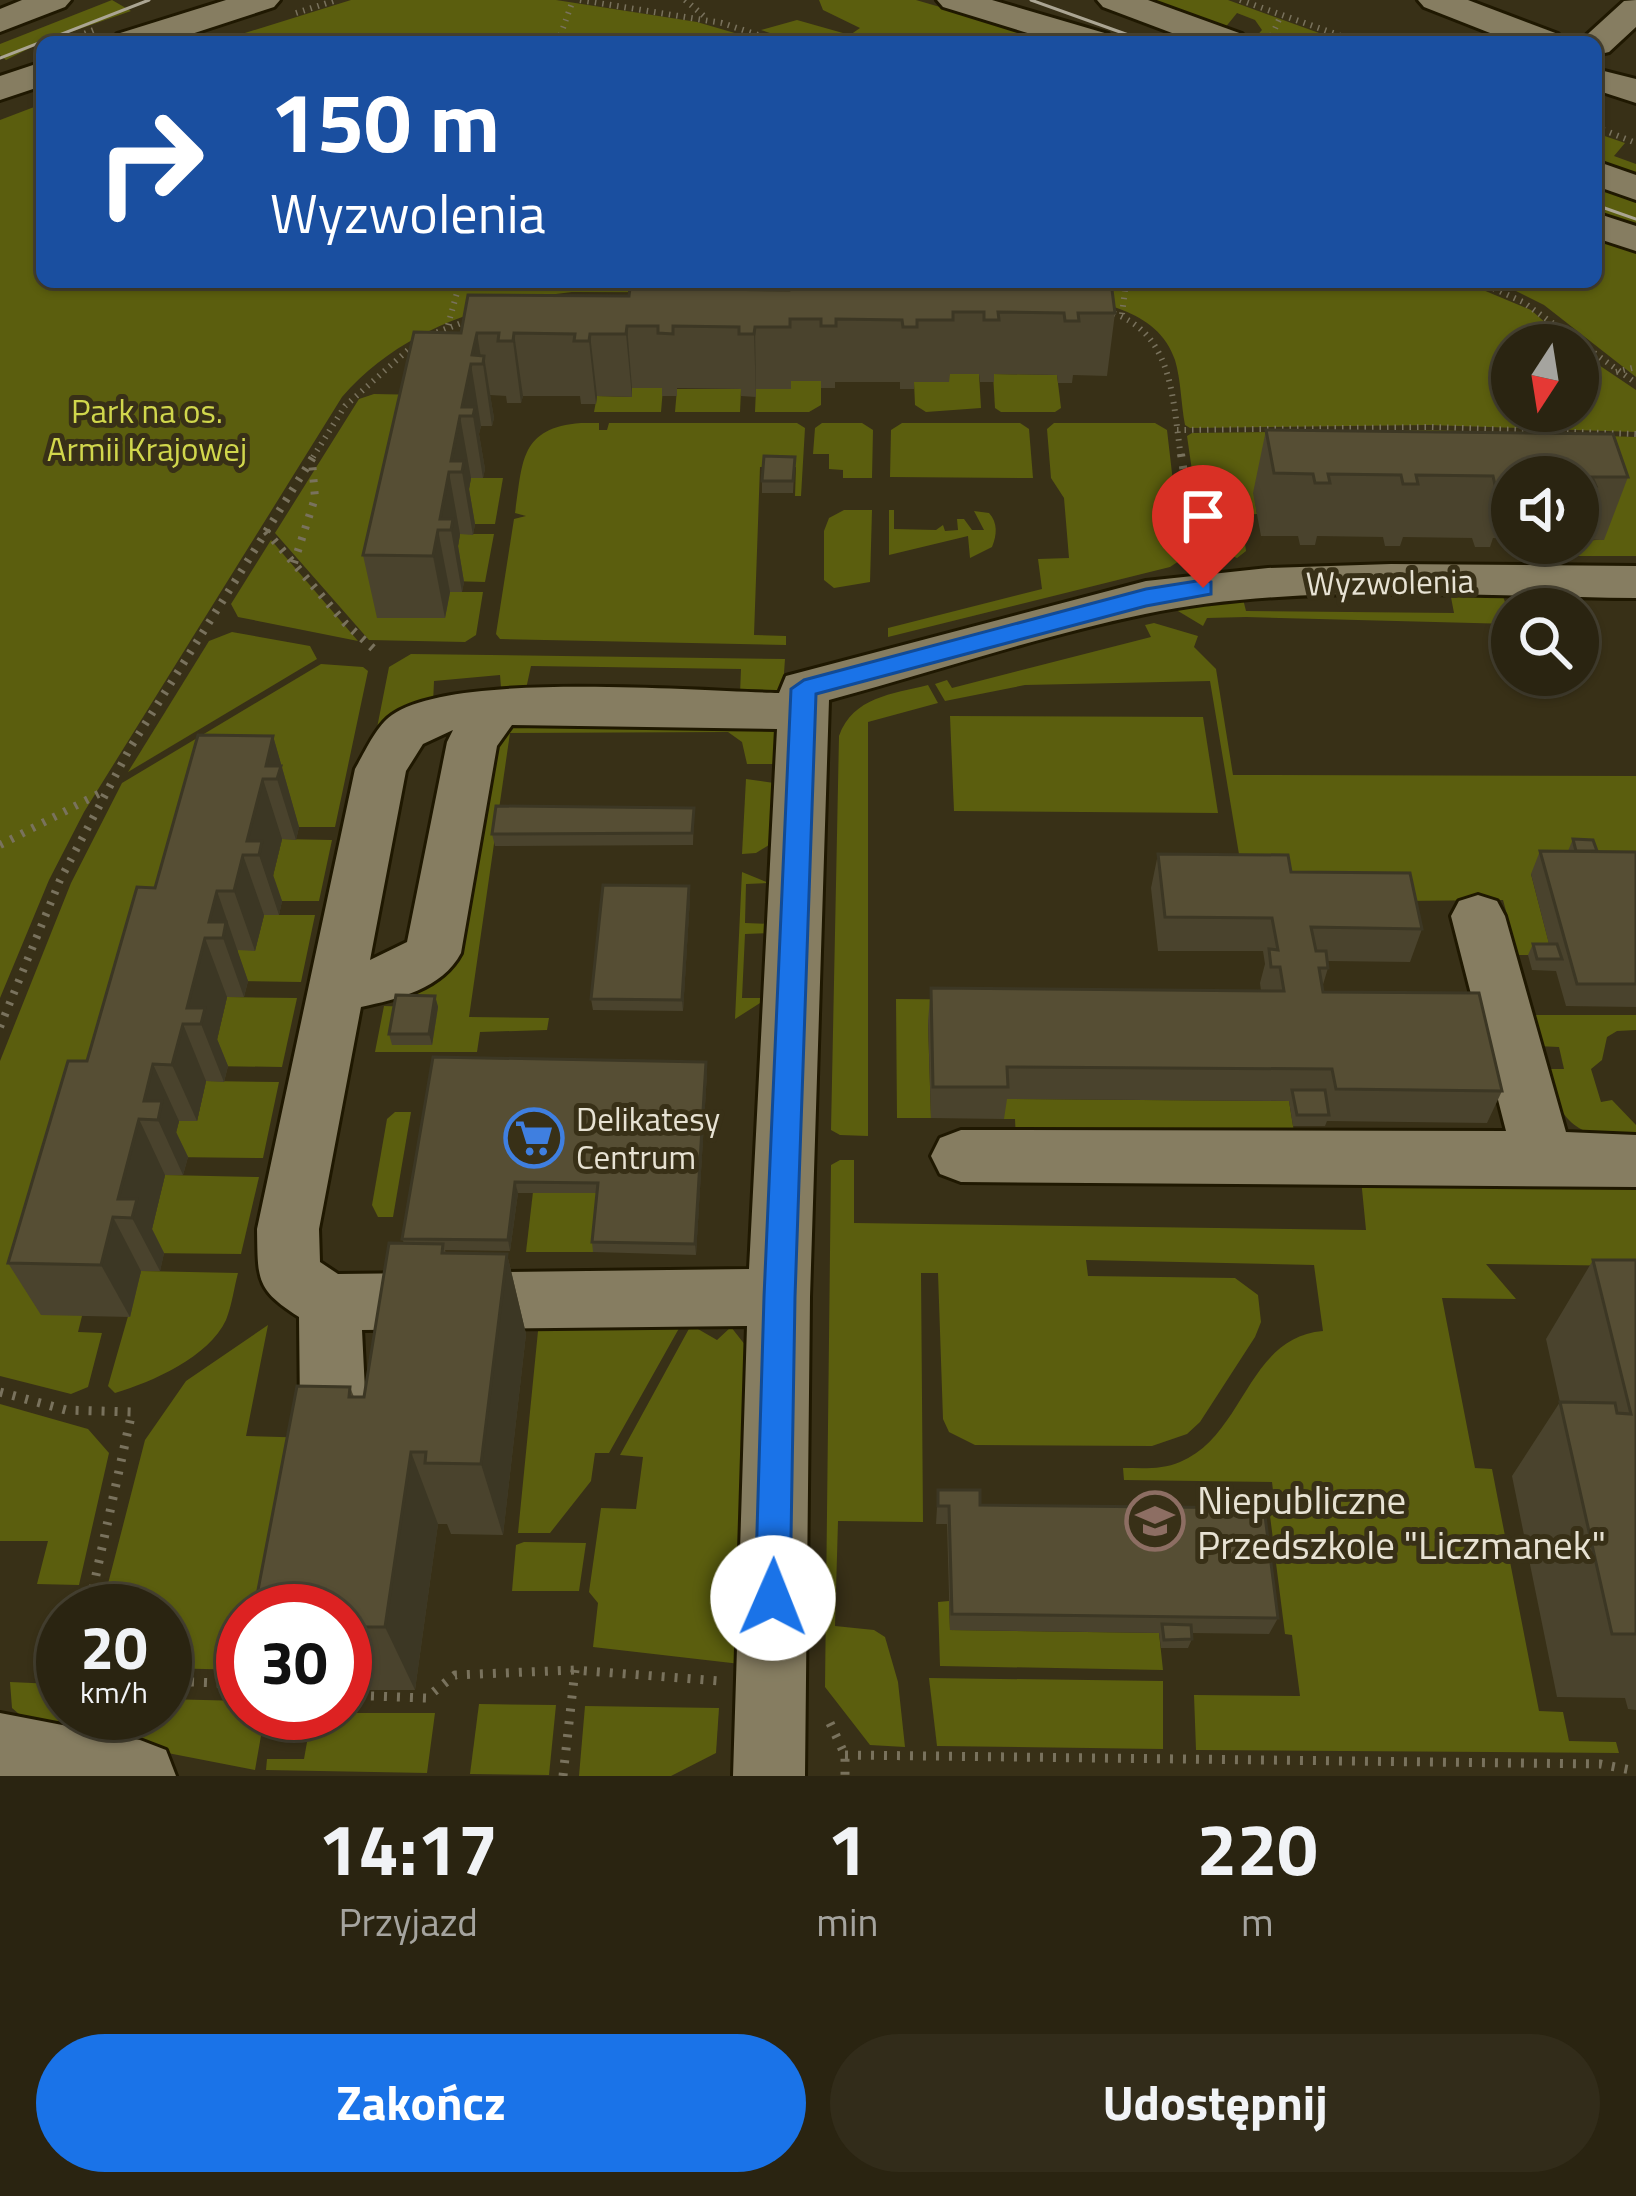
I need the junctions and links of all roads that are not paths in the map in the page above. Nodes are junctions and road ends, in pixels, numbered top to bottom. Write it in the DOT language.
graph roads {
  1 [pos="52,0"];
  2 [pos="262,0"];
  3 [pos="955,0"];
  4 [pos="1115,0"];
  5 [pos="1436,0"];
  6 [pos="1636,8"];
  7 [pos="0,21"];
  8 [pos="149,36"];
  9 [pos="1075,36"];
  10 [pos="1212,36"];
  11 [pos="1529,36"];
  12 [pos="1602,55"];
  13 [pos="1602,64"];
  14 [pos="36,76"];
  15 [pos="0,88"];
  16 [pos="1636,92"];
  17 [pos="1602,175"];
  18 [pos="1636,188"];
  19 [pos="1602,227"];
  20 [pos="1636,239"];
  21 [pos="1636,582"];
  22 [pos="498,707"];
  23 [pos="803,711"];
  24 [pos="1478,916"];
  25 [pos="337,988"];
  26 [pos="961,1156"];
  27 [pos="1543,1156"];
  28 [pos="1636,1161"];
  29 [pos="779,1297"];
  30 [pos="330,1302"];
  31 [pos="333,1411"];
  32 [pos="0,1749"];
  33 [pos="140,1776"];
  34 [pos="769,1776"];
  1 -- 7 [label="street"];
  2 -- 8 [label="street"];
  3 -- 9 [label="street"];
  4 -- 10 [label="street"];
  5 -- 11 [label="street"];
  6 -- 12 [label="street"];
  13 -- 16 [label="street"];
  14 -- 15 [label="street"];
  17 -- 18 [label="street"];
  19 -- 20 [label="street"];
  21 -- 23 [label="street, Wyzwolenia"];
  22 -- 23 [label="street"];
  22 -- 25 [label="street"];
  22 -- 25 [label="street"];
  23 -- 29 [label="street"];
  24 -- 27 [label="street"];
  25 -- 30 [label="street"];
  26 -- 27 [label="street"];
  27 -- 28 [label="street"];
  29 -- 30 [label="street"];
  29 -- 34 [label="street"];
  30 -- 31 [label="street"];
  32 -- 33 [label="street"];
}
